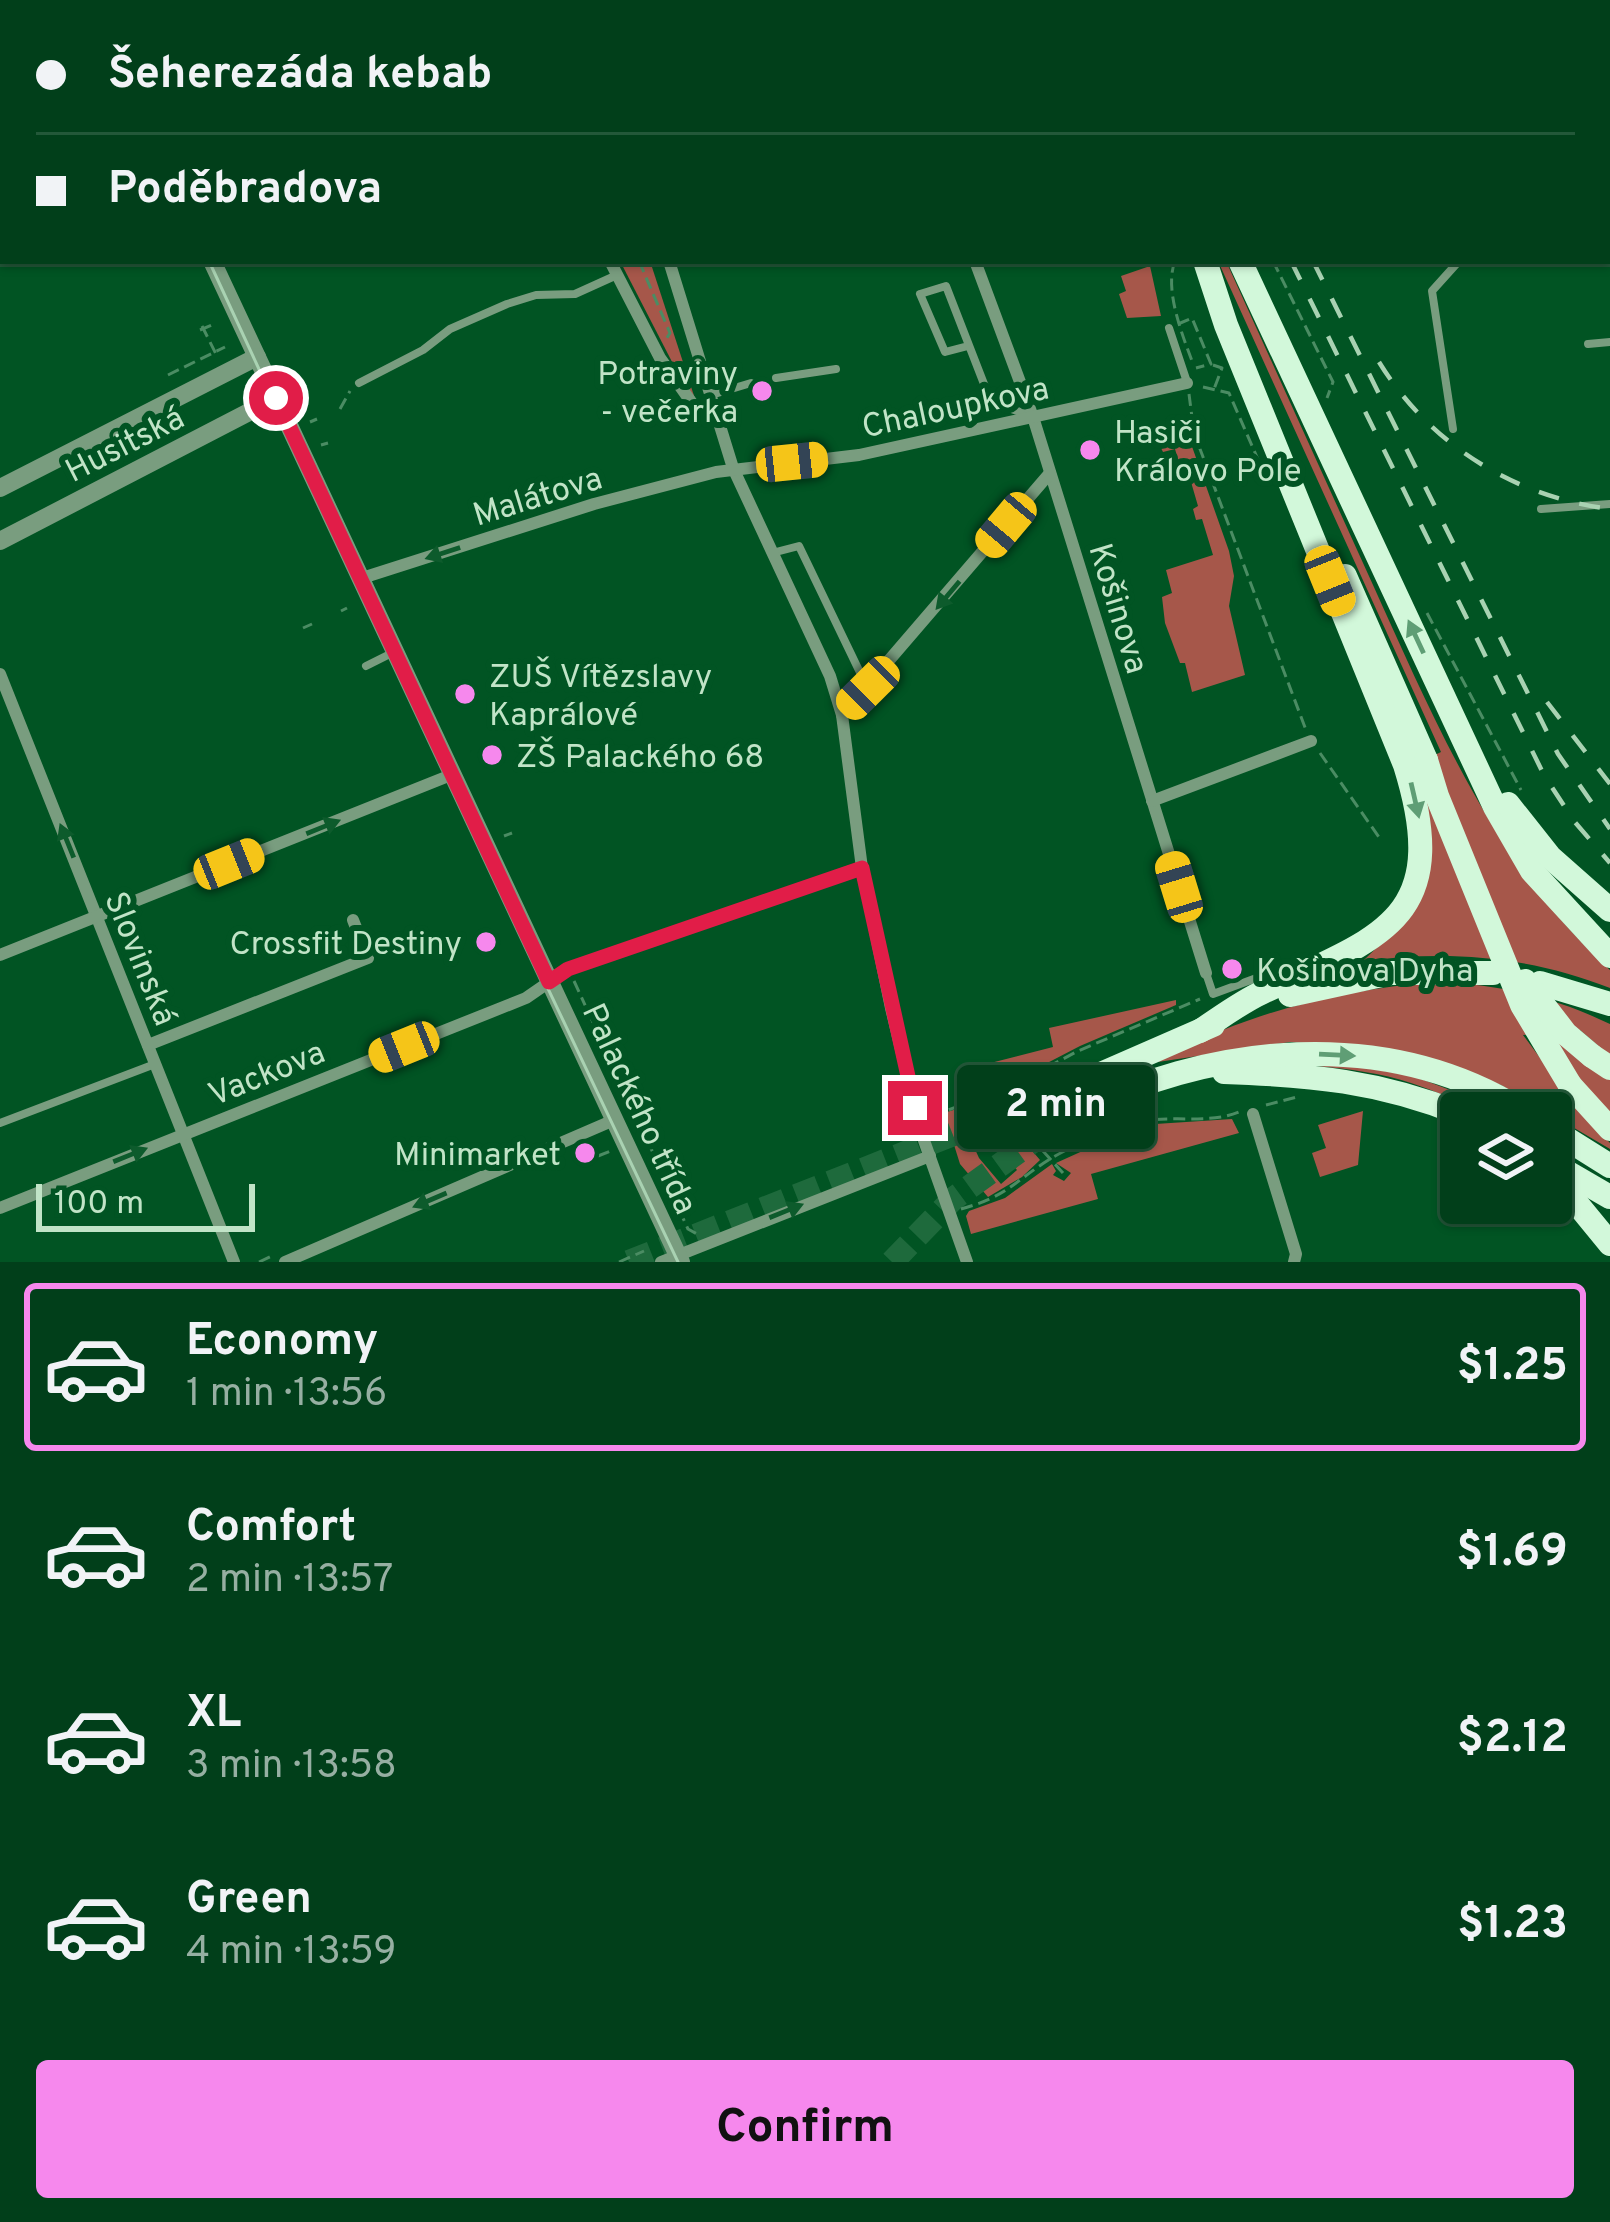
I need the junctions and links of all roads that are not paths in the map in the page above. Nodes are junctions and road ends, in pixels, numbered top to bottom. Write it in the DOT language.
graph roads {
  1 [pos="213,264"];
  2 [pos="612,264"];
  3 [pos="670,264"];
  4 [pos="976,264"];
  5 [pos="1207,264"];
  6 [pos="1207,264"];
  7 [pos="1241,264"];
  8 [pos="1456,264"];
  9 [pos="617,275"];
  10 [pos="1169,328"];
  11 [pos="1610,342"];
  12 [pos="1588,344"];
  13 [pos="968,346"];
  14 [pos="257,356"];
  15 [pos="836,369"];
  16 [pos="776,378"];
  17 [pos="359,382"];
  18 [pos="751,383"];
  19 [pos="1187,383"];
  20 [pos="709,396"];
  21 [pos="276,398"];
  22 [pos="715,413"];
  23 [pos="1033,417"];
  24 [pos="1453,429"];
  25 [pos="733,468"];
  26 [pos="1050,473"];
  27 [pos="0,488"];
  28 [pos="1610,504"];
  29 [pos="1541,509"];
  30 [pos="0,541"];
  31 [pos="772,553"];
  32 [pos="359,579"];
  33 [pos="393,653"];
  34 [pos="366,666"];
  35 [pos="0,674"];
  36 [pos="868,688"];
  37 [pos="842,715"];
  38 [pos="1312,741"];
  39 [pos="1466,743"];
  40 [pos="1426,760"];
  41 [pos="451,776"];
  42 [pos="1152,801"];
  43 [pos="862,868"];
  44 [pos="1610,910"];
  45 [pos="97,916"];
  46 [pos="353,920"];
  47 [pos="0,955"];
  48 [pos="1610,956"];
  49 [pos="1337,960"];
  50 [pos="1206,973"];
  51 [pos="1493,973"];
  52 [pos="549,982"];
  53 [pos="1610,1004"];
  54 [pos="1610,1015"];
  55 [pos="1200,1031"];
  56 [pos="148,1046"];
  57 [pos="1601,1062"];
  58 [pos="155,1064"];
  59 [pos="1180,1071"];
  60 [pos="1488,1092"];
  61 [pos="1440,1106"];
  62 [pos="1253,1114"];
  63 [pos="614,1120"];
  64 [pos="0,1123"];
  65 [pos="1610,1129"];
  66 [pos="183,1134"];
  67 [pos="1572,1142"];
  68 [pos="930,1156"];
  69 [pos="1610,1166"];
  70 [pos="1572,1174"];
  71 [pos="1610,1197"];
  72 [pos="1572,1198"];
  73 [pos="0,1208"];
  74 [pos="1610,1244"];
  75 [pos="673,1260"];
  76 [pos="234,1262"];
  77 [pos="285,1262"];
  78 [pos="967,1262"];
  79 [pos="1294,1262"];
  1 -- 14 [label="street, Palackého třída"];
  2 -- 9 [label="street"];
  3 -- 20 [label="street"];
  4 -- 23 [label="street, Košinova"];
  5 -- 40 [label="highway"];
  6 -- 49 [label="highway, one-way"];
  39 -- 7 [label="highway, one-way"];
  8 -- 24 [label="lane"];
  9 -- 17 [label="lane"];
  9 -- 22 [label="street"];
  10 -- 19 [label="lane"];
  11 -- 12 [label="lane"];
  13 -- 13 [label="lane"];
  13 -- 23 [label="lane"];
  14 -- 21 [label="street, Palackého třída"];
  14 -- 27 [label="street, Husitská"];
  15 -- 16 [label="lane"];
  18 -- 20 [label="lane"];
  19 -- 23 [label="street, Chaloupkova"];
  20 -- 22 [label="street"];
  21 -- 30 [label="street, Husitská"];
  21 -- 32 [label="street, Palackého třída"];
  22 -- 25 [label="street"];
  23 -- 25 [label="street, Chaloupkova"];
  23 -- 26 [label="street, Košinova"];
  25 -- 31 [label="street"];
  25 -- 32 [label="street, Malátova, one-way"];
  26 -- 36 [label="street, one-way"];
  26 -- 42 [label="street, Košinova"];
  28 -- 29 [label="lane"];
  31 -- 36 [label="lane"];
  31 -- 37 [label="street"];
  32 -- 33 [label="street, Palackého třída"];
  33 -- 34 [label="lane"];
  33 -- 41 [label="street, Palackého třída"];
  45 -- 35 [label="street, Slovinská, one-way"];
  36 -- 37 [label="street"];
  37 -- 43 [label="street"];
  38 -- 42 [label="street"];
  39 -- 44 [label="highway"];
  39 -- 48 [label="highway"];
  40 -- 57 [label="highway, bridge"];
  40 -- 65 [label="highway, bridge"];
  45 -- 41 [label="street, one-way"];
  41 -- 52 [label="street, Palackého třída"];
  42 -- 50 [label="street, Košinova"];
  43 -- 52 [label="street, Vackova"];
  43 -- 68 [label="street"];
  45 -- 47 [label="street"];
  45 -- 56 [label="street, Slovinská"];
  46 -- 56 [label="street"];
  49 -- 50 [label="lane"];
  49 -- 55 [label="highway"];
  51 -- 55 [label="highway"];
  52 -- 63 [label="street, Palackého třída"];
  52 -- 66 [label="street, Vackova"];
  53 -- 54 [label="highway"];
  55 -- 59 [label="highway"];
  56 -- 58 [label="street, Slovinská"];
  58 -- 64 [label="lane"];
  58 -- 66 [label="street, Slovinská"];
  59 -- 60 [label="highway, one-way"];
  59 -- 61 [label="highway"];
  62 -- 79 [label="street"];
  63 -- 75 [label="street, Palackého třída"];
  63 -- 77 [label="street, one-way"];
  73 -- 66 [label="street, Vackova, one-way"];
  66 -- 76 [label="street, Slovinská"];
  67 -- 69 [label="highway"];
  75 -- 68 [label="street, one-way"];
  68 -- 78 [label="street"];
  70 -- 71 [label="highway"];
  72 -- 74 [label="highway"];
}
